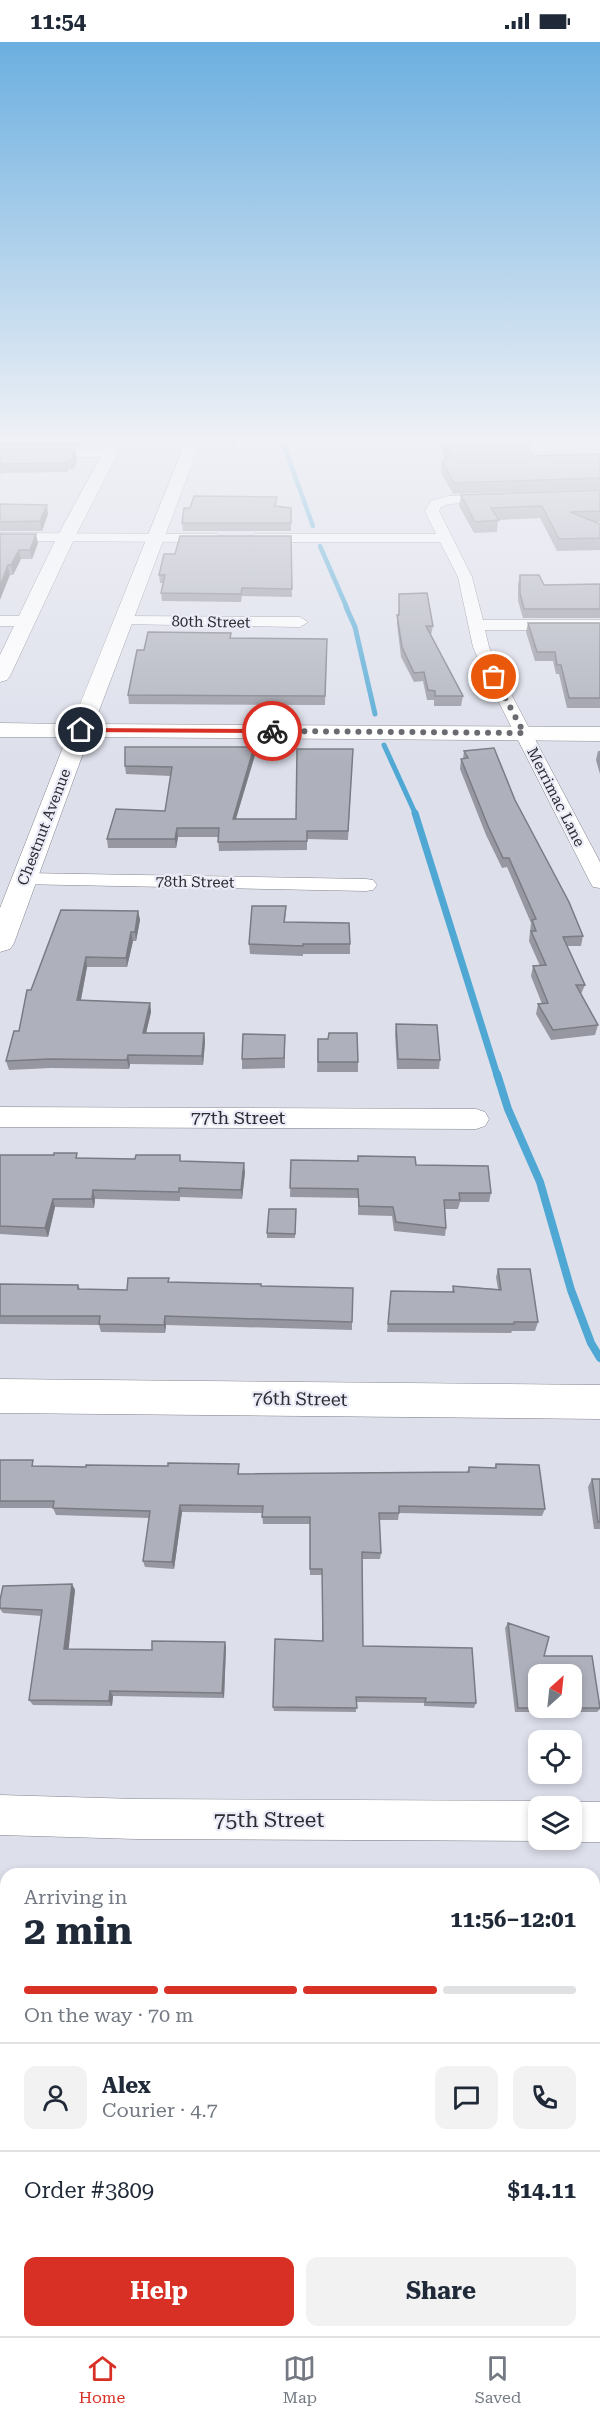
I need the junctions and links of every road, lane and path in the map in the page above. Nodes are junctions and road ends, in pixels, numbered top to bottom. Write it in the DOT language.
graph roads {
  1 [pos="60,550"];
  2 [pos="151,550"];
  3 [pos="452,550"];
  4 [pos="0,621"];
  5 [pos="27,621"];
  6 [pos="122,621"];
  7 [pos="300,622"];
  8 [pos="475,625"];
  9 [pos="600,625"];
  10 [pos="0,676"];
  11 [pos="0,730"];
  12 [pos="81,730"];
  13 [pos="524,733"];
  14 [pos="600,734"];
  15 [pos="24,879"];
  16 [pos="600,882"];
  17 [pos="366,885"];
  18 [pos="0,943"];
  19 [pos="0,1118"];
  20 [pos="476,1119"];
  21 [pos="0,1396"];
  22 [pos="600,1402"];
  23 [pos="0,1815"];
  24 [pos="528,1821"];
  25 [pos="582,1822"];
  26 [pos="600,1822"];
  1 -- 5 [label="street"];
  2 -- 6 [label="street, Chestnut Avenue"];
  3 -- 8 [label="street, Merrimac Lane"];
  4 -- 5 [label="street"];
  5 -- 10 [label="street"];
  6 -- 7 [label="street, 80th Street"];
  6 -- 12 [label="street, Chestnut Avenue"];
  8 -- 9 [label="street"];
  8 -- 13 [label="street, Merrimac Lane"];
  11 -- 12 [label="street"];
  12 -- 13 [label="street"];
  12 -- 15 [label="street, Chestnut Avenue"];
  13 -- 14 [label="street"];
  13 -- 16 [label="street, Merrimac Lane"];
  15 -- 17 [label="street, 78th Street"];
  15 -- 18 [label="street, Chestnut Avenue"];
  19 -- 20 [label="street, 77th Street"];
  21 -- 22 [label="street, 76th Street"];
  23 -- 24 [label="street, 75th Street"];
  25 -- 26 [label="street"];
}
